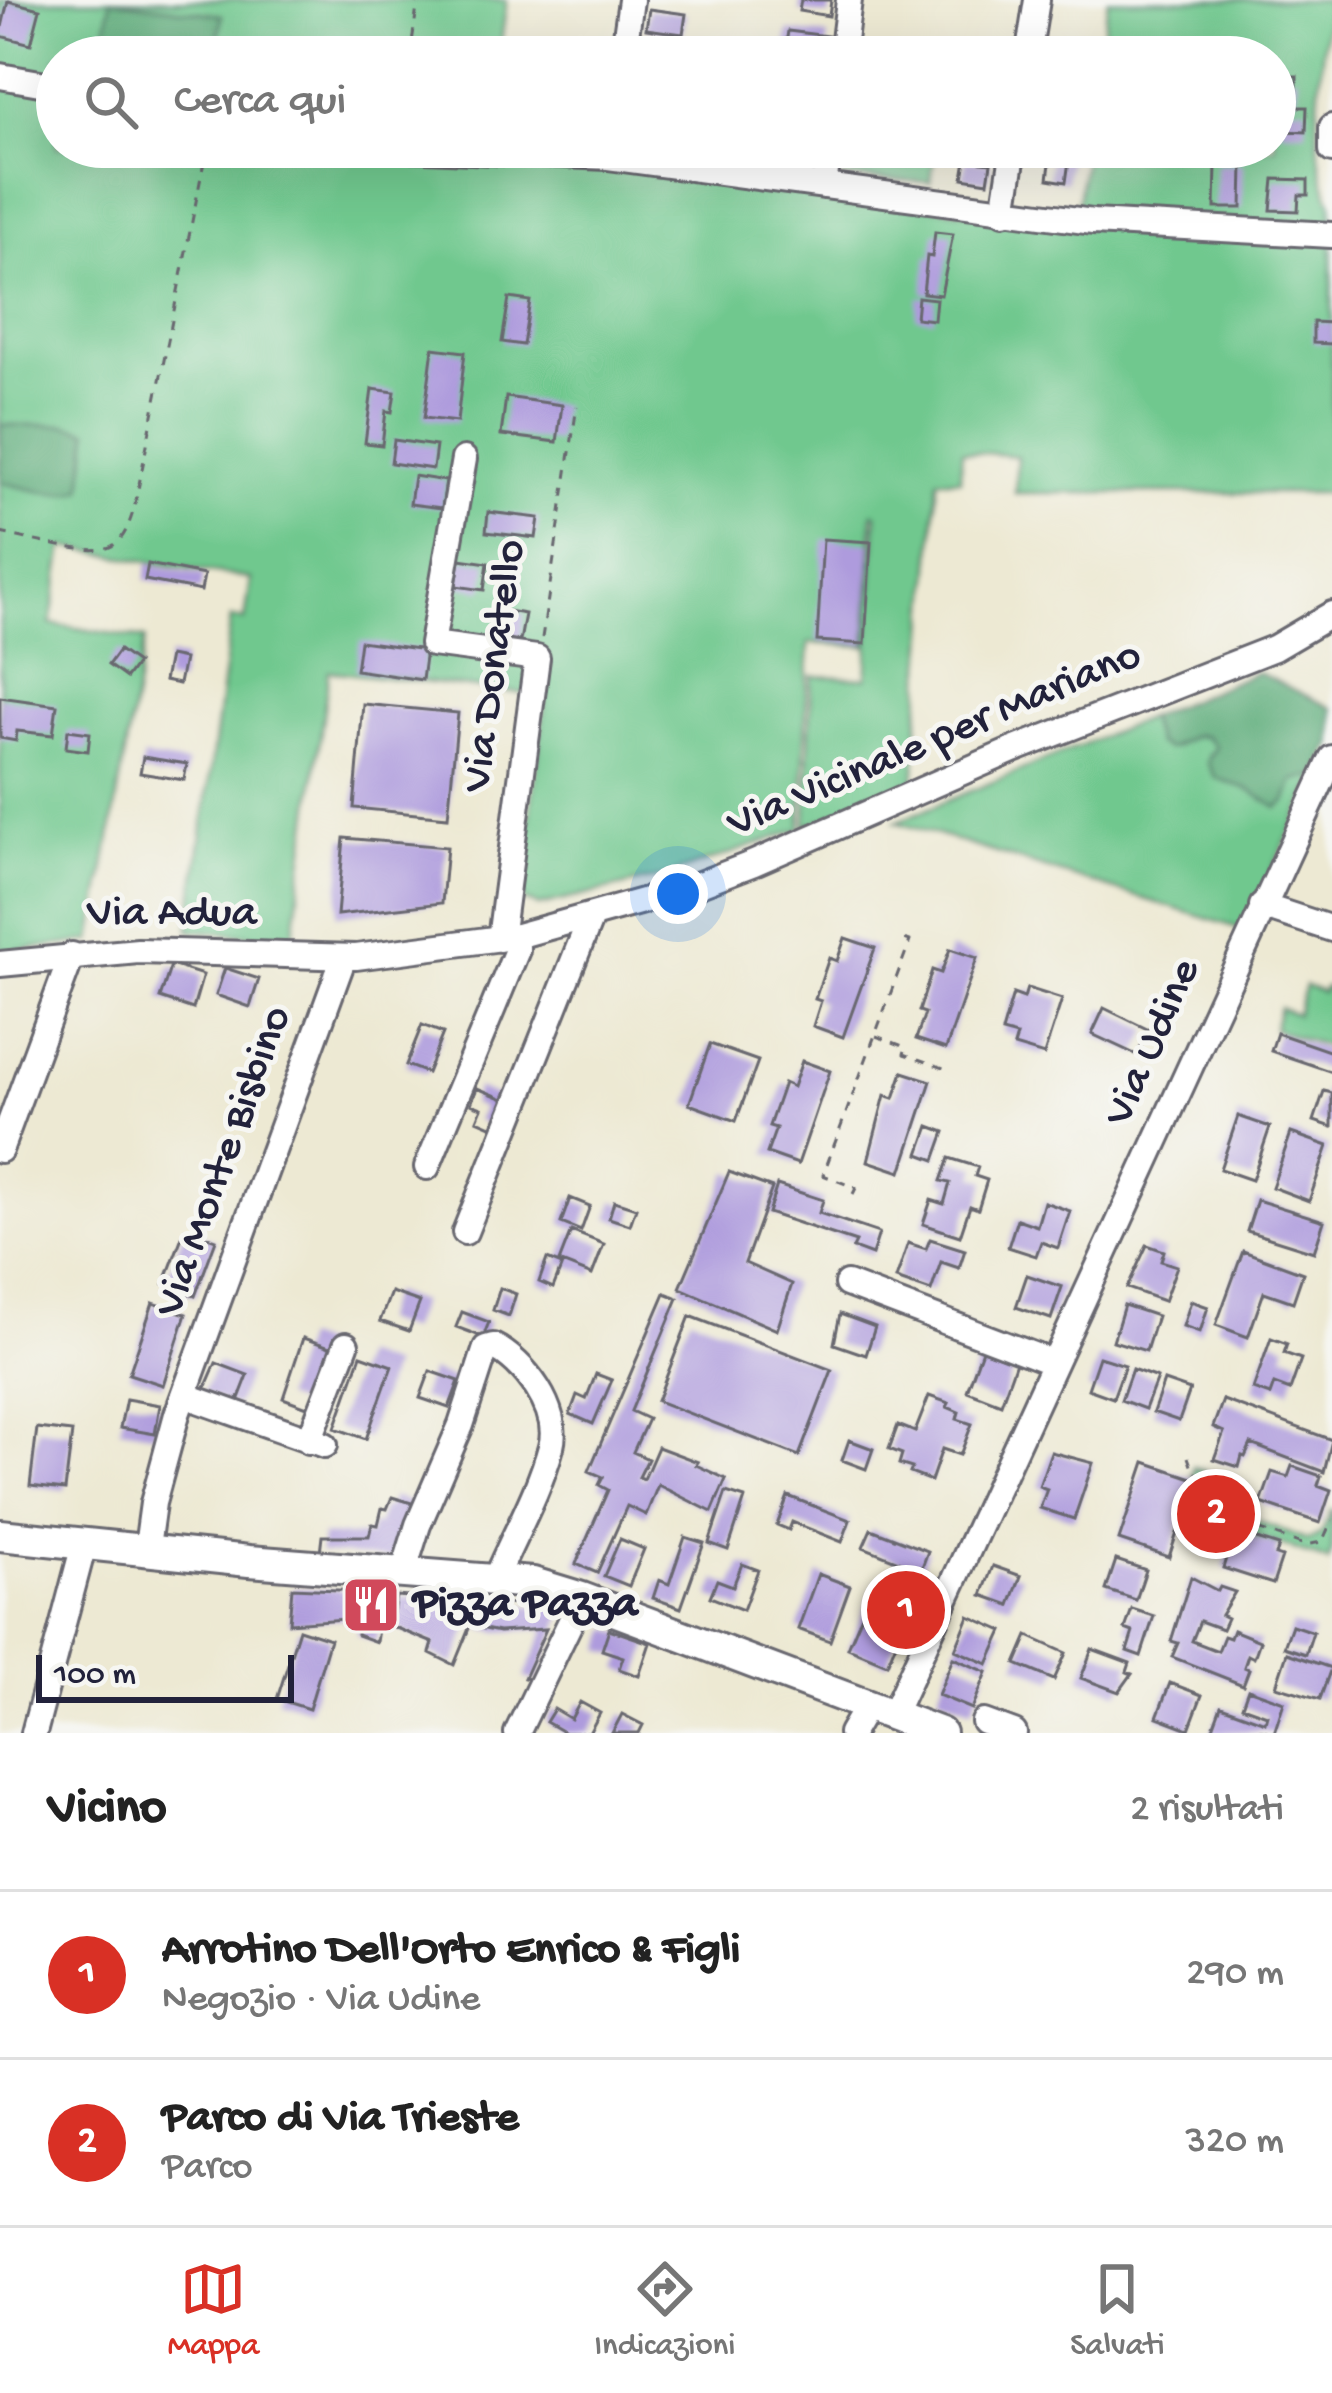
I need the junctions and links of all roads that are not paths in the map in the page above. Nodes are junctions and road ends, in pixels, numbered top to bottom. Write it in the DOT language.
graph roads {
  1 [pos="632,0"];
  2 [pos="849,0"];
  3 [pos="1037,0"];
  4 [pos="626,36"];
  5 [pos="845,36"];
  6 [pos="1031,36"];
  7 [pos="0,76"];
  8 [pos="36,82"];
  9 [pos="1332,127"];
  10 [pos="1332,150"];
  11 [pos="710,168"];
  12 [pos="826,168"];
  13 [pos="1011,168"];
  14 [pos="824,186"];
  15 [pos="1004,212"];
  16 [pos="1332,235"];
  17 [pos="464,459"];
  18 [pos="1332,614"];
  19 [pos="1332,634"];
  20 [pos="1274,648"];
  21 [pos="1332,758"];
  22 [pos="1262,906"];
  23 [pos="591,917"];
  24 [pos="1332,928"];
  25 [pos="509,938"];
  26 [pos="72,955"];
  27 [pos="344,957"];
  28 [pos="0,964"];
  29 [pos="0,1150"];
  30 [pos="427,1167"];
  31 [pos="465,1232"];
  32 [pos="847,1284"];
  33 [pos="346,1345"];
  34 [pos="1054,1363"];
  35 [pos="184,1396"];
  36 [pos="0,1535"];
  37 [pos="0,1544"];
  38 [pos="147,1547"];
  39 [pos="96,1552"];
  40 [pos="249,1561"];
  41 [pos="403,1574"];
  42 [pos="495,1580"];
  43 [pos="582,1598"];
  44 [pos="880,1709"];
  45 [pos="928,1731"];
  46 [pos="34,1733"];
  47 [pos="518,1733"];
  48 [pos="851,1733"];
  1 -- 4 [label="street"];
  2 -- 5 [label="street"];
  3 -- 6 [label="street"];
  7 -- 8 [label="street"];
  9 -- 10 [label="street"];
  11 -- 14 [label="street"];
  12 -- 14 [label="street"];
  13 -- 15 [label="street"];
  14 -- 15 [label="street"];
  15 -- 16 [label="street"];
  17 -- 25 [label="street, Via Donatello"];
  18 -- 20 [label="street"];
  19 -- 20 [label="street"];
  20 -- 23 [label="street, Via Vicinale per Mariano"];
  21 -- 22 [label="street, Via Udine"];
  22 -- 24 [label="street"];
  22 -- 34 [label="street, Via Udine"];
  23 -- 25 [label="street, Via Vicinale per Mariano"];
  23 -- 31 [label="street"];
  25 -- 27 [label="street, Via Vicinale per Mariano"];
  25 -- 30 [label="street, Via Donatello"];
  26 -- 27 [label="street, Via Adua"];
  26 -- 28 [label="street, Via Adua"];
  26 -- 29 [label="street"];
  27 -- 35 [label="street, Via Monte Bisbino"];
  32 -- 34 [label="street"];
  33 -- 35 [label="street"];
  34 -- 44 [label="street, Via Udine"];
  35 -- 38 [label="street, Via Monte Bisbino"];
  36 -- 38 [label="main road"];
  37 -- 39 [label="main road"];
  38 -- 39 [label="street"];
  38 -- 40 [label="main road"];
  39 -- 40 [label="main road"];
  39 -- 46 [label="street"];
  40 -- 41 [label="main road"];
  41 -- 42 [label="main road"];
  41 -- 42 [label="street"];
  42 -- 43 [label="main road"];
  43 -- 44 [label="main road"];
  43 -- 47 [label="street"];
  44 -- 45 [label="main road"];
  44 -- 48 [label="street, Via Udine"];
}
